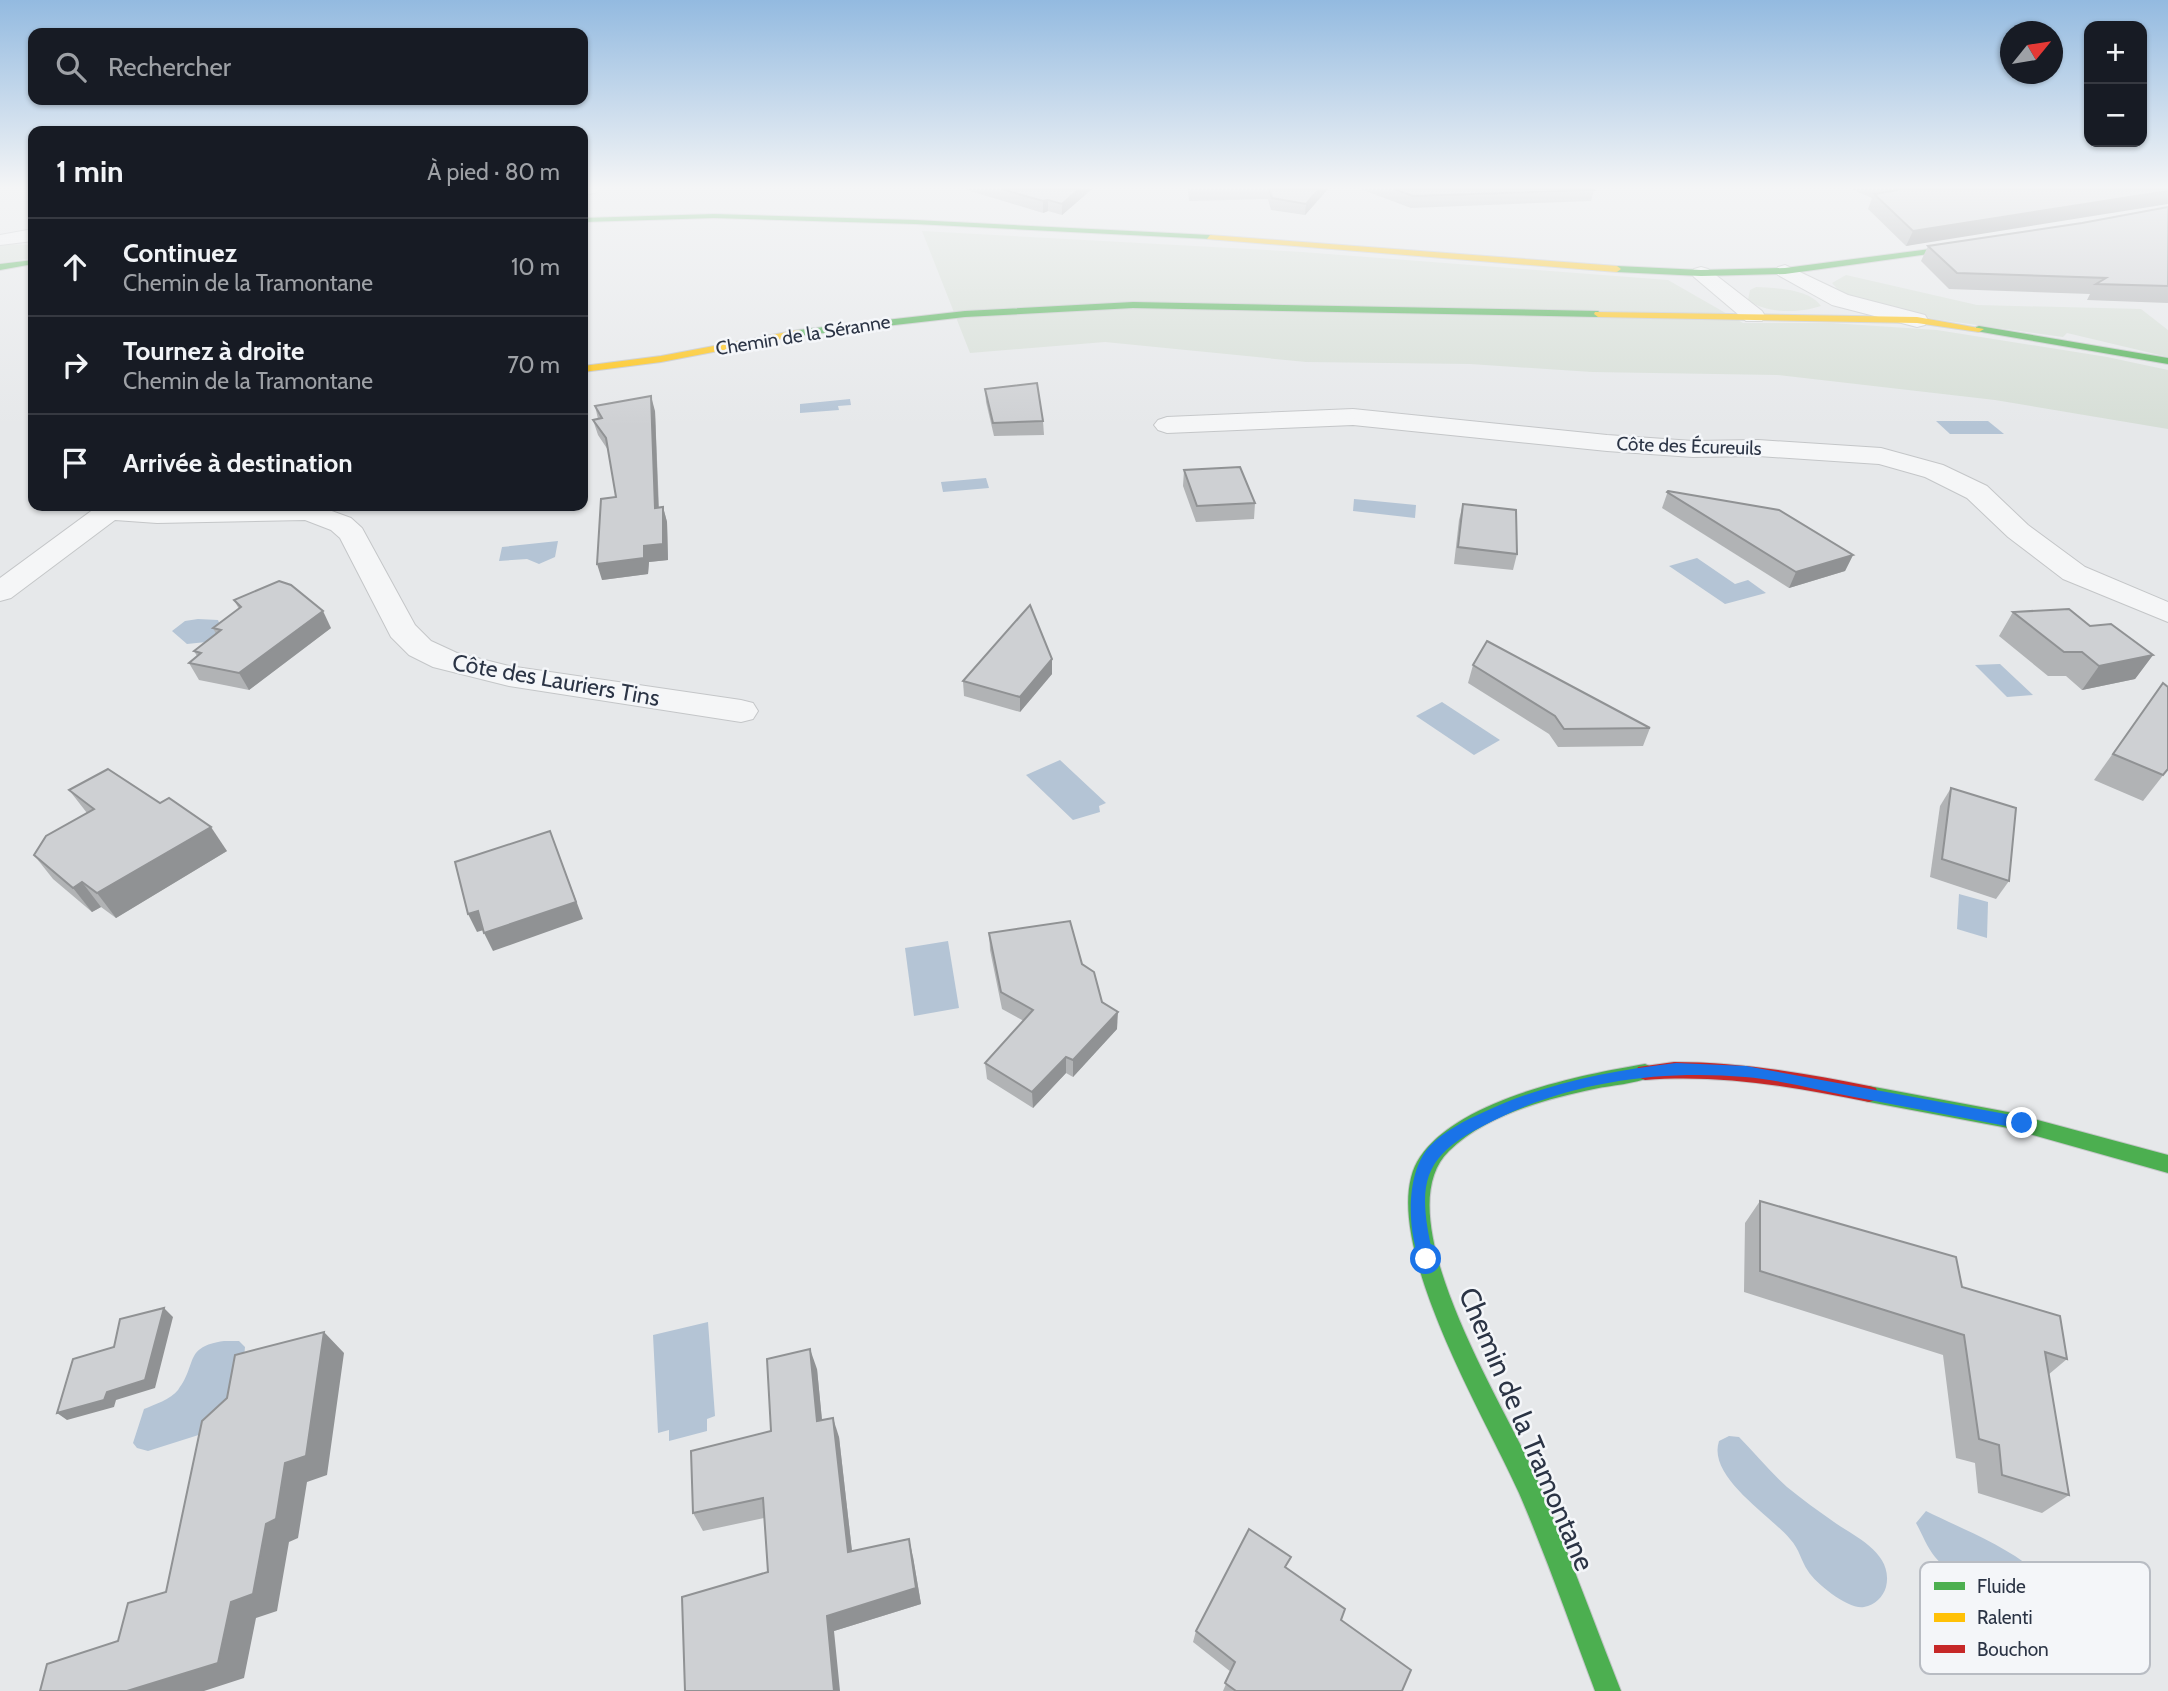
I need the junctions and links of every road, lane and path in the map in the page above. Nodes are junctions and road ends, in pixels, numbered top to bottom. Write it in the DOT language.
graph roads {
  1 [pos="1602,268"];
  2 [pos="1808,268"];
  3 [pos="1786,271"];
  4 [pos="1701,273"];
  5 [pos="1754,316"];
  6 [pos="1917,320"];
  7 [pos="2168,361"];
  8 [pos="588,368"];
  9 [pos="1167,425"];
  10 [pos="108,511"];
  11 [pos="131,511"];
  12 [pos="0,592"];
  13 [pos="2168,613"];
  14 [pos="741,711"];
  15 [pos="2168,1164"];
  16 [pos="1608,1691"];
  1 -- 4 [label="street"];
  2 -- 3 [label="street"];
  3 -- 4 [label="street"];
  3 -- 6 [label="street"];
  4 -- 5 [label="street"];
  5 -- 6 [label="street, Chemin de la Séranne"];
  5 -- 8 [label="street, Chemin de la Séranne"];
  6 -- 7 [label="street, Chemin de la Séranne"];
  9 -- 13 [label="street, Côte des Écureuils"];
  10 -- 12 [label="street"];
  11 -- 14 [label="street, Côte des Lauriers Tins"];
  15 -- 16 [label="street, Chemin de la Tramontane"];
}
